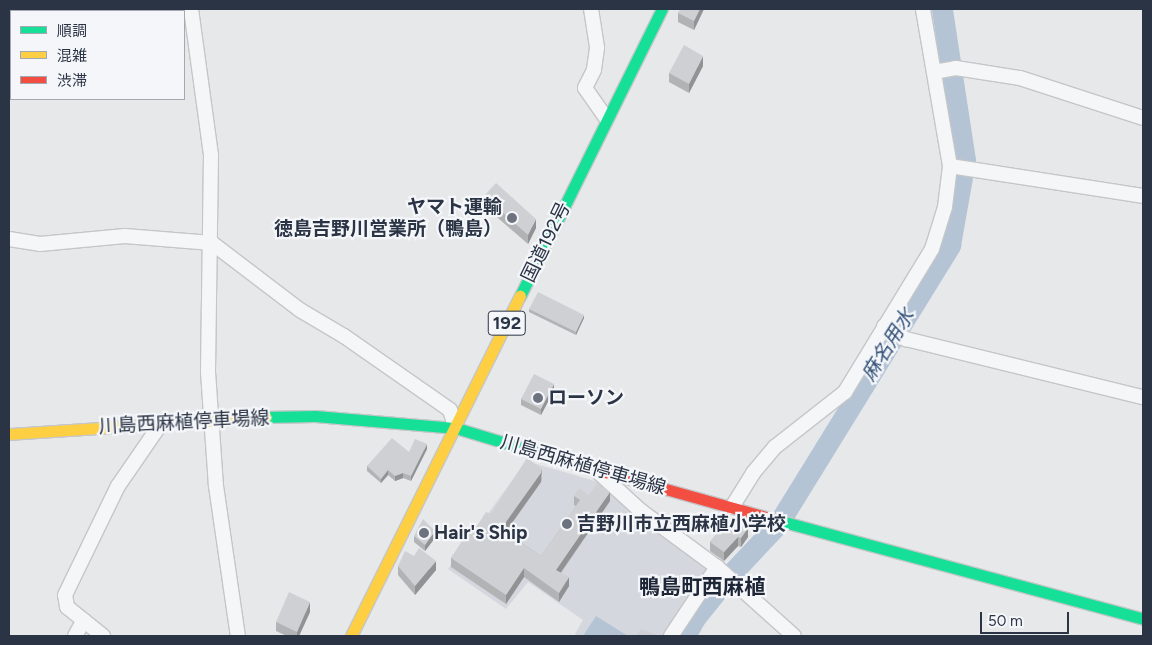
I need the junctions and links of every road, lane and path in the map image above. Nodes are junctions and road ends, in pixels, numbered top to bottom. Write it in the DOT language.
graph roads {
  1 [pos="191,9"];
  2 [pos="591,9"];
  3 [pos="662,9"];
  4 [pos="923,9"];
  5 [pos="937,72"];
  6 [pos="606,118"];
  7 [pos="1143,118"];
  8 [pos="950,166"];
  9 [pos="1143,196"];
  10 [pos="9,239"];
  11 [pos="212,243"];
  12 [pos="884,326"];
  13 [pos="1143,397"];
  14 [pos="211,419"];
  15 [pos="162,422"];
  16 [pos="456,428"];
  17 [pos="9,434"];
  18 [pos="596,471"];
  19 [pos="732,507"];
  20 [pos="719,568"];
  21 [pos="1143,619"];
  22 [pos="84,620"];
  23 [pos="75,636"];
  24 [pos="104,636"];
  25 [pos="238,636"];
  26 [pos="351,636"];
  27 [pos="671,636"];
  28 [pos="794,636"];
  1 -- 11 [label="street"];
  2 -- 6 [label="street"];
  3 -- 6 [label="main road, 国道192号 / 192"];
  4 -- 5 [label="street"];
  5 -- 7 [label="street"];
  5 -- 8 [label="street"];
  6 -- 16 [label="main road, 国道192号 / 192"];
  8 -- 9 [label="street"];
  8 -- 12 [label="street"];
  10 -- 11 [label="street"];
  11 -- 14 [label="street"];
  11 -- 16 [label="street"];
  12 -- 13 [label="street"];
  12 -- 19 [label="street"];
  14 -- 15 [label="main road, 川島西麻植停車場線"];
  14 -- 16 [label="main road, 川島西麻植停車場線"];
  14 -- 25 [label="street"];
  15 -- 17 [label="main road, 川島西麻植停車場線"];
  15 -- 22 [label="street"];
  16 -- 18 [label="main road, 川島西麻植停車場線"];
  16 -- 26 [label="main road, 国道192号 / 192"];
  18 -- 19 [label="main road, 川島西麻植停車場線"];
  18 -- 20 [label="street"];
  19 -- 21 [label="main road, 川島西麻植停車場線"];
  20 -- 27 [label="street"];
  20 -- 28 [label="street"];
  22 -- 23 [label="street"];
  22 -- 24 [label="street"];
}
